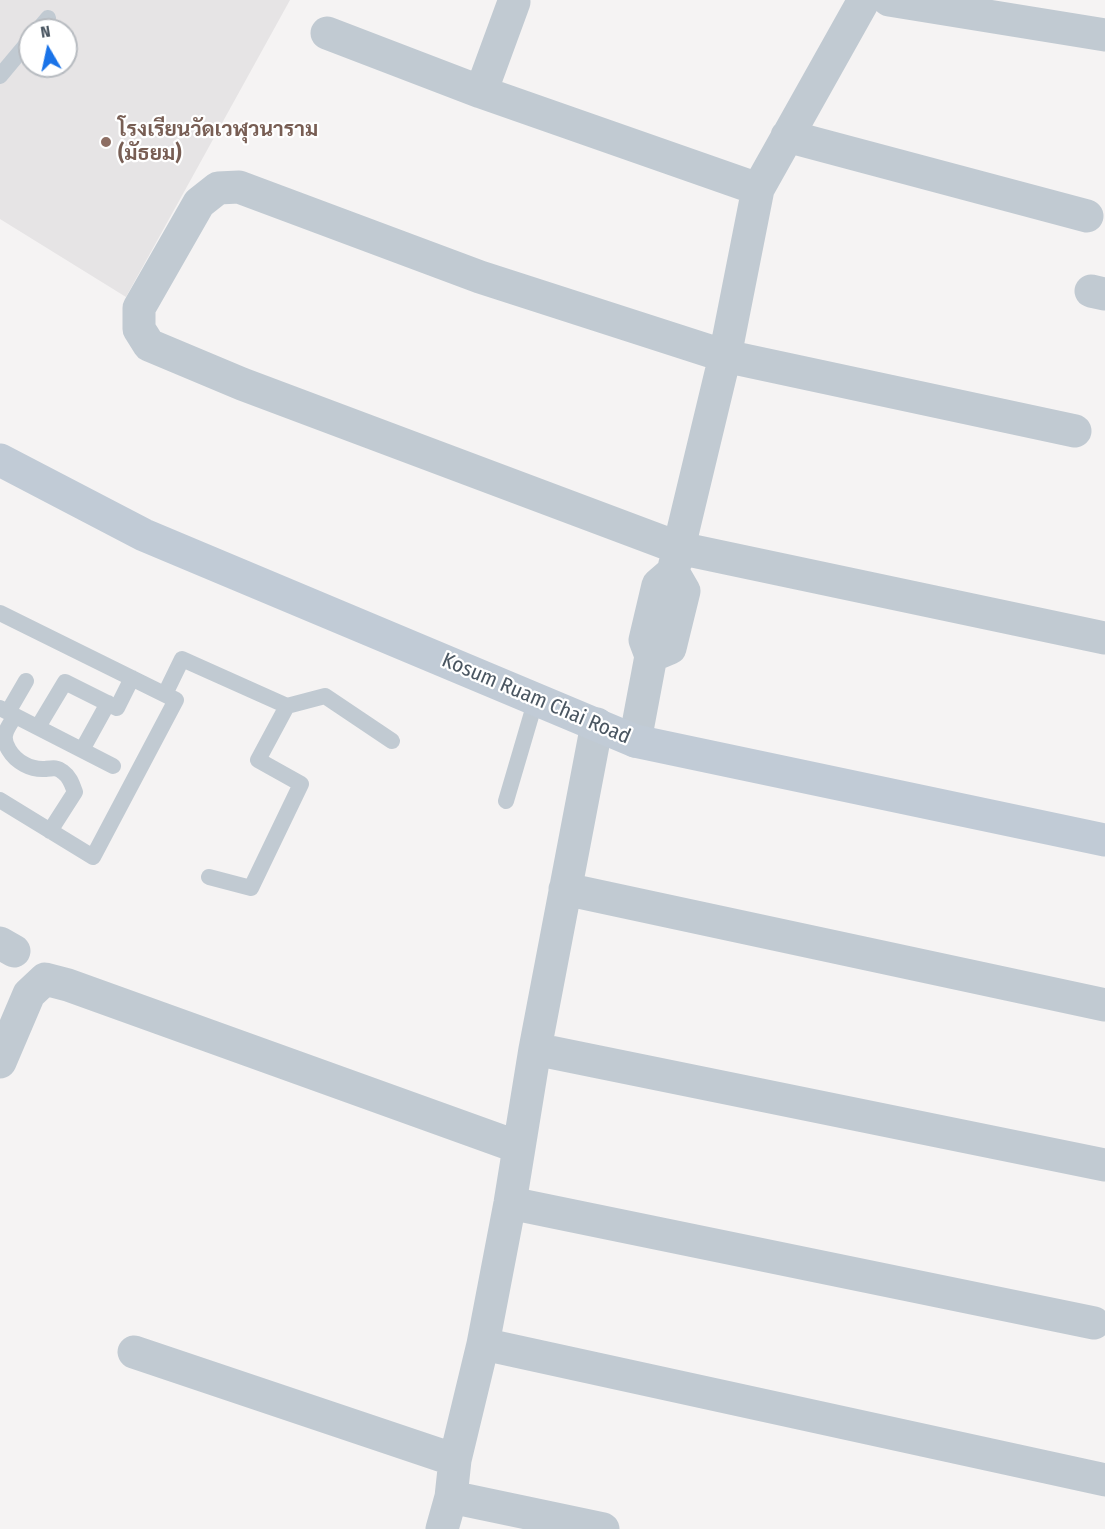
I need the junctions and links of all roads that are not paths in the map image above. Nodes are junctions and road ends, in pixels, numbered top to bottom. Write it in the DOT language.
graph roads {
  1 [pos="864,0"];
  2 [pos="889,0"];
  3 [pos="514,2"];
  4 [pos="327,33"];
  5 [pos="1105,35"];
  6 [pos="18,54"];
  7 [pos="0,76"];
  8 [pos="481,92"];
  9 [pos="787,136"];
  10 [pos="758,189"];
  11 [pos="1087,216"];
  12 [pos="725,357"];
  13 [pos="1075,431"];
  14 [pos="0,460"];
  15 [pos="676,560"];
  16 [pos="0,613"];
  17 [pos="1105,638"];
  18 [pos="132,678"];
  19 [pos="26,681"];
  20 [pos="165,694"];
  21 [pos="536,699"];
  22 [pos="108,703"];
  23 [pos="287,706"];
  24 [pos="8,712"];
  25 [pos="597,724"];
  26 [pos="38,727"];
  27 [pos="392,741"];
  28 [pos="635,741"];
  29 [pos="82,750"];
  30 [pos="113,766"];
  31 [pos="0,800"];
  32 [pos="506,801"];
  33 [pos="50,831"];
  34 [pos="1105,840"];
  35 [pos="209,877"];
  36 [pos="565,889"];
  37 [pos="1105,1005"];
  38 [pos="535,1049"];
  39 [pos="0,1062"];
  40 [pos="518,1147"];
  41 [pos="1105,1165"];
  42 [pos="510,1203"];
  43 [pos="1094,1323"];
  44 [pos="483,1344"];
  45 [pos="134,1352"];
  46 [pos="455,1460"];
  47 [pos="1105,1478"];
  48 [pos="451,1497"];
  49 [pos="442,1529"];
  50 [pos="603,1529"];
  1 -- 9 [label="street"];
  2 -- 5 [label="street"];
  3 -- 8 [label="street"];
  4 -- 8 [label="street"];
  6 -- 7 [label="lane"];
  8 -- 10 [label="street"];
  9 -- 10 [label="street"];
  9 -- 11 [label="street"];
  10 -- 12 [label="street"];
  12 -- 13 [label="street"];
  12 -- 15 [label="street"];
  12 -- 15 [label="street"];
  14 -- 21 [label="street, Kosum Ruam Chai Road"];
  15 -- 17 [label="street"];
  15 -- 28 [label="street"];
  16 -- 18 [label="lane"];
  18 -- 20 [label="lane"];
  18 -- 22 [label="lane"];
  19 -- 24 [label="lane"];
  20 -- 23 [label="lane"];
  20 -- 33 [label="lane"];
  21 -- 25 [label="street, Kosum Ruam Chai Road"];
  21 -- 32 [label="lane"];
  22 -- 26 [label="lane"];
  22 -- 29 [label="lane"];
  23 -- 27 [label="lane"];
  23 -- 35 [label="lane"];
  24 -- 26 [label="lane"];
  24 -- 33 [label="lane"];
  25 -- 28 [label="street, Kosum Ruam Chai Road"];
  25 -- 36 [label="street"];
  26 -- 29 [label="lane"];
  28 -- 34 [label="street, Kosum Ruam Chai Road"];
  29 -- 30 [label="lane"];
  31 -- 33 [label="lane"];
  36 -- 37 [label="street"];
  36 -- 38 [label="street"];
  38 -- 40 [label="street"];
  38 -- 41 [label="street"];
  39 -- 40 [label="street"];
  40 -- 42 [label="street"];
  42 -- 43 [label="street"];
  42 -- 44 [label="street"];
  44 -- 46 [label="street"];
  44 -- 47 [label="street"];
  45 -- 46 [label="street"];
  46 -- 48 [label="street"];
  48 -- 49 [label="street"];
  48 -- 50 [label="street"];
}
